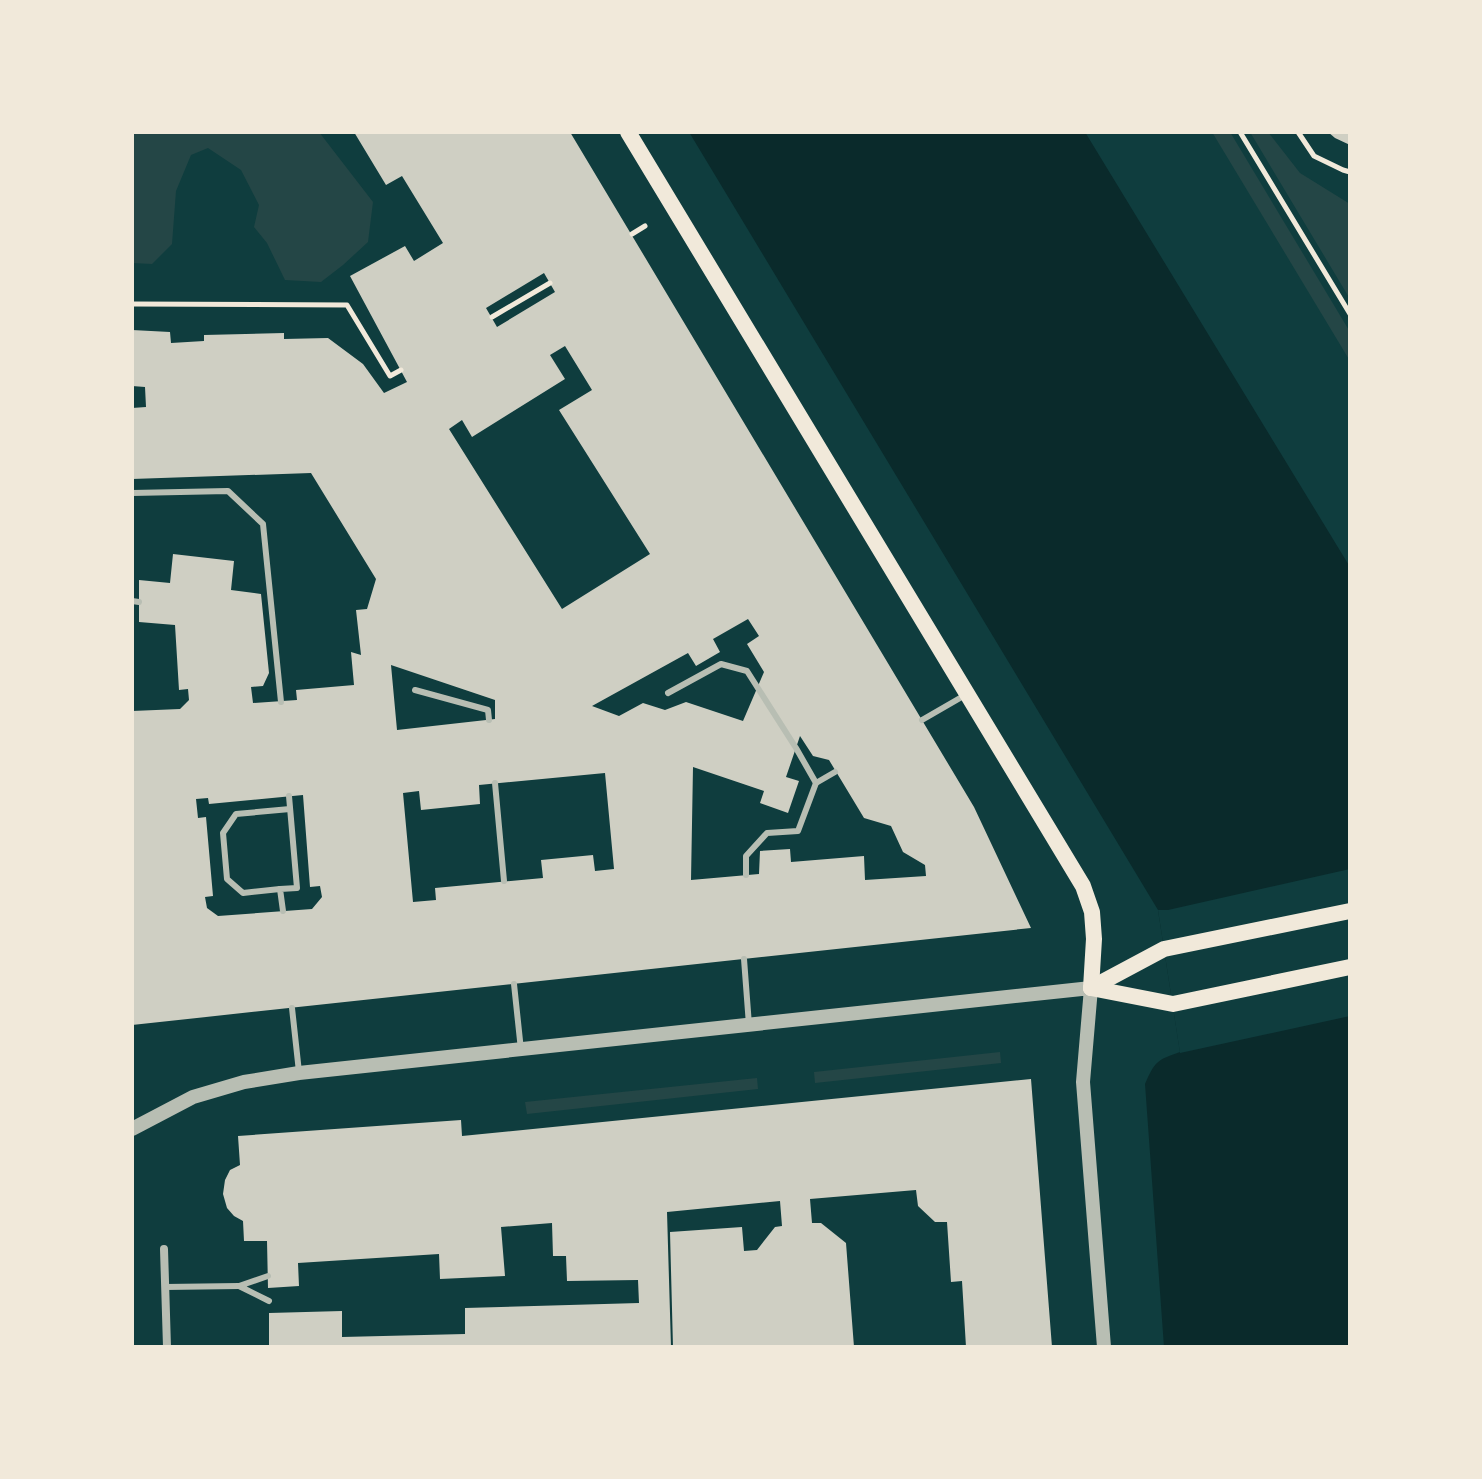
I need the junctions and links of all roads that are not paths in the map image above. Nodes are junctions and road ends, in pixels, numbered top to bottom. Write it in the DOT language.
graph roads {
  1 [pos="628,132"];
  2 [pos="132,493"];
  3 [pos="263,614"];
  4 [pos="273,615"];
  5 [pos="415,690"];
  6 [pos="668,693"];
  7 [pos="968,694"];
  8 [pos="281,702"];
  9 [pos="489,720"];
  10 [pos="922,720"];
  11 [pos="835,772"];
  12 [pos="495,783"];
  13 [pos="816,783"];
  14 [pos="289,796"];
  15 [pos="290,809"];
  16 [pos="746,875"];
  17 [pos="504,881"];
  18 [pos="280,889"];
  19 [pos="283,911"];
  20 [pos="1350,911"];
  21 [pos="744,959"];
  22 [pos="1350,967"];
  23 [pos="514,984"];
  24 [pos="1091,988"];
  25 [pos="292,1008"];
  26 [pos="749,1025"];
  27 [pos="521,1050"];
  28 [pos="299,1073"];
  29 [pos="133,1127"];
  30 [pos="164,1249"];
  31 [pos="268,1276"];
  32 [pos="239,1286"];
  33 [pos="165,1287"];
  34 [pos="269,1301"];
  35 [pos="167,1347"];
  36 [pos="1104,1347"];
  1 -- 7 [label="main road"];
  2 -- 4 [label="lane"];
  3 -- 4 [label="lane"];
  4 -- 8 [label="lane"];
  5 -- 9 [label="lane"];
  6 -- 13 [label="lane"];
  7 -- 10 [label="lane"];
  7 -- 24 [label="main road"];
  11 -- 13 [label="lane"];
  12 -- 17 [label="lane"];
  13 -- 16 [label="lane"];
  14 -- 15 [label="lane"];
  15 -- 18 [label="lane"];
  15 -- 18 [label="lane"];
  18 -- 19 [label="lane"];
  20 -- 24 [label="main road"];
  21 -- 26 [label="lane"];
  22 -- 24 [label="main road"];
  23 -- 27 [label="lane"];
  24 -- 26 [label="street"];
  24 -- 36 [label="street"];
  25 -- 28 [label="lane"];
  26 -- 27 [label="street"];
  27 -- 28 [label="street"];
  28 -- 29 [label="street"];
  30 -- 33 [label="street"];
  31 -- 32 [label="lane"];
  32 -- 33 [label="lane"];
  32 -- 34 [label="lane"];
  33 -- 35 [label="street"];
}
